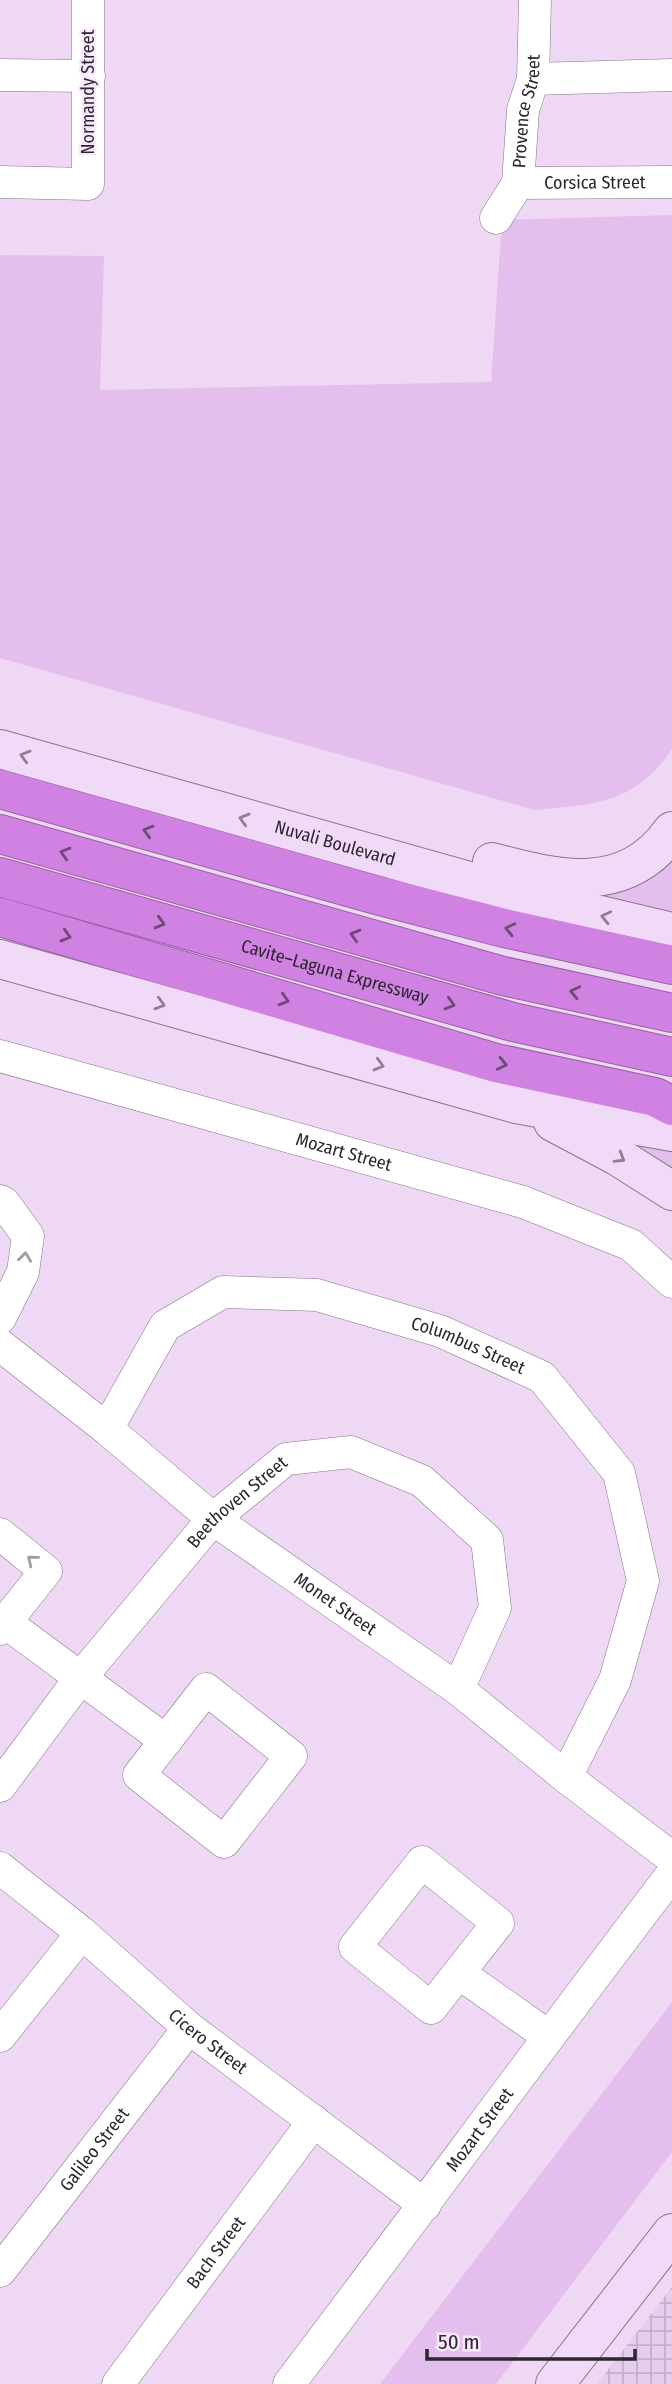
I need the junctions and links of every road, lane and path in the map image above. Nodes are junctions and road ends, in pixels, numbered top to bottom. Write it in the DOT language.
graph roads {
  1 [pos="88,0"];
  2 [pos="535,0"];
  3 [pos="0,75"];
  4 [pos="672,75"];
  5 [pos="89,76"];
  6 [pos="533,79"];
  7 [pos="0,182"];
  8 [pos="672,182"];
  9 [pos="518,183"];
  10 [pos="496,218"];
  11 [pos="0,749"];
  12 [pos="0,789"];
  13 [pos="286,831"];
  14 [pos="672,831"];
  15 [pos="0,834"];
  16 [pos="0,877"];
  17 [pos="0,917"];
  18 [pos="672,932"];
  19 [pos="0,959"];
  20 [pos="672,965"];
  21 [pos="657,1010"];
  22 [pos="654,1054"];
  23 [pos="0,1056"];
  24 [pos="516,1104"];
  25 [pos="672,1105"];
  26 [pos="672,1132"];
  27 [pos="672,1191"];
  28 [pos="0,1201"];
  29 [pos="672,1282"];
  30 [pos="0,1318"];
  31 [pos="0,1346"];
  32 [pos="107,1429"];
  33 [pos="213,1519"];
  34 [pos="0,1534"];
  35 [pos="3,1625"];
  36 [pos="81,1677"];
  37 [pos="458,1689"];
  38 [pos="166,1741"];
  39 [pos="566,1777"];
  40 [pos="0,1786"];
  41 [pos="672,1858"];
  42 [pos="0,1868"];
  43 [pos="672,1874"];
  44 [pos="82,1933"];
  45 [pos="459,1973"];
  46 [pos="190,2028"];
  47 [pos="0,2036"];
  48 [pos="548,2036"];
  49 [pos="314,2121"];
  50 [pos="425,2205"];
  51 [pos="672,2234"];
  52 [pos="0,2271"];
  53 [pos="118,2384"];
  54 [pos="289,2384"];
  55 [pos="555,2384"];
  1 -- 5 [label="street, Normandy Street"];
  2 -- 6 [label="street, Provence Street"];
  3 -- 5 [label="street"];
  4 -- 6 [label="street"];
  5 -- 7 [label="street, Normandy Street"];
  6 -- 9 [label="street, Provence Street"];
  8 -- 9 [label="street, Corsica Street"];
  9 -- 10 [label="street, Provence Street"];
  13 -- 11 [label="main road, Nuvali Boulevard, one-way"];
  20 -- 12 [label="highway, one-way"];
  13 -- 14 [label="main road"];
  18 -- 13 [label="main road, Nuvali Boulevard, one-way"];
  21 -- 15 [label="highway, one-way"];
  16 -- 22 [label="highway, Cavite–Laguna Expressway, one-way"];
  17 -- 25 [label="highway, one-way"];
  19 -- 24 [label="main road, one-way"];
  23 -- 29 [label="street, Mozart Street"];
  24 -- 26 [label="main road"];
  24 -- 27 [label="main road, one-way"];
  30 -- 28 [label="street, one-way"];
  31 -- 32 [label="street, Monet Street"];
  32 -- 33 [label="street, Monet Street"];
  32 -- 39 [label="street, Columbus Street"];
  33 -- 36 [label="street, Beethoven Street"];
  33 -- 37 [label="street, Monet Street"];
  33 -- 37 [label="street, Beethoven Street"];
  35 -- 34 [label="street, one-way"];
  35 -- 36 [label="street"];
  36 -- 38 [label="street"];
  36 -- 40 [label="street, Beethoven Street"];
  37 -- 39 [label="street, Monet Street"];
  38 -- 38 [label="street"];
  39 -- 41 [label="street, Monet Street"];
  42 -- 44 [label="street, Cicero Street"];
  43 -- 48 [label="street, Mozart Street"];
  44 -- 46 [label="street, Cicero Street"];
  44 -- 47 [label="street"];
  45 -- 45 [label="street"];
  45 -- 48 [label="street"];
  46 -- 49 [label="street, Cicero Street"];
  46 -- 52 [label="street, Galileo Street"];
  48 -- 50 [label="street, Mozart Street"];
  49 -- 50 [label="street, Cicero Street"];
  49 -- 53 [label="street, Bach Street"];
  50 -- 54 [label="street, Mozart Street"];
  51 -- 55 [label="main road"];
}
